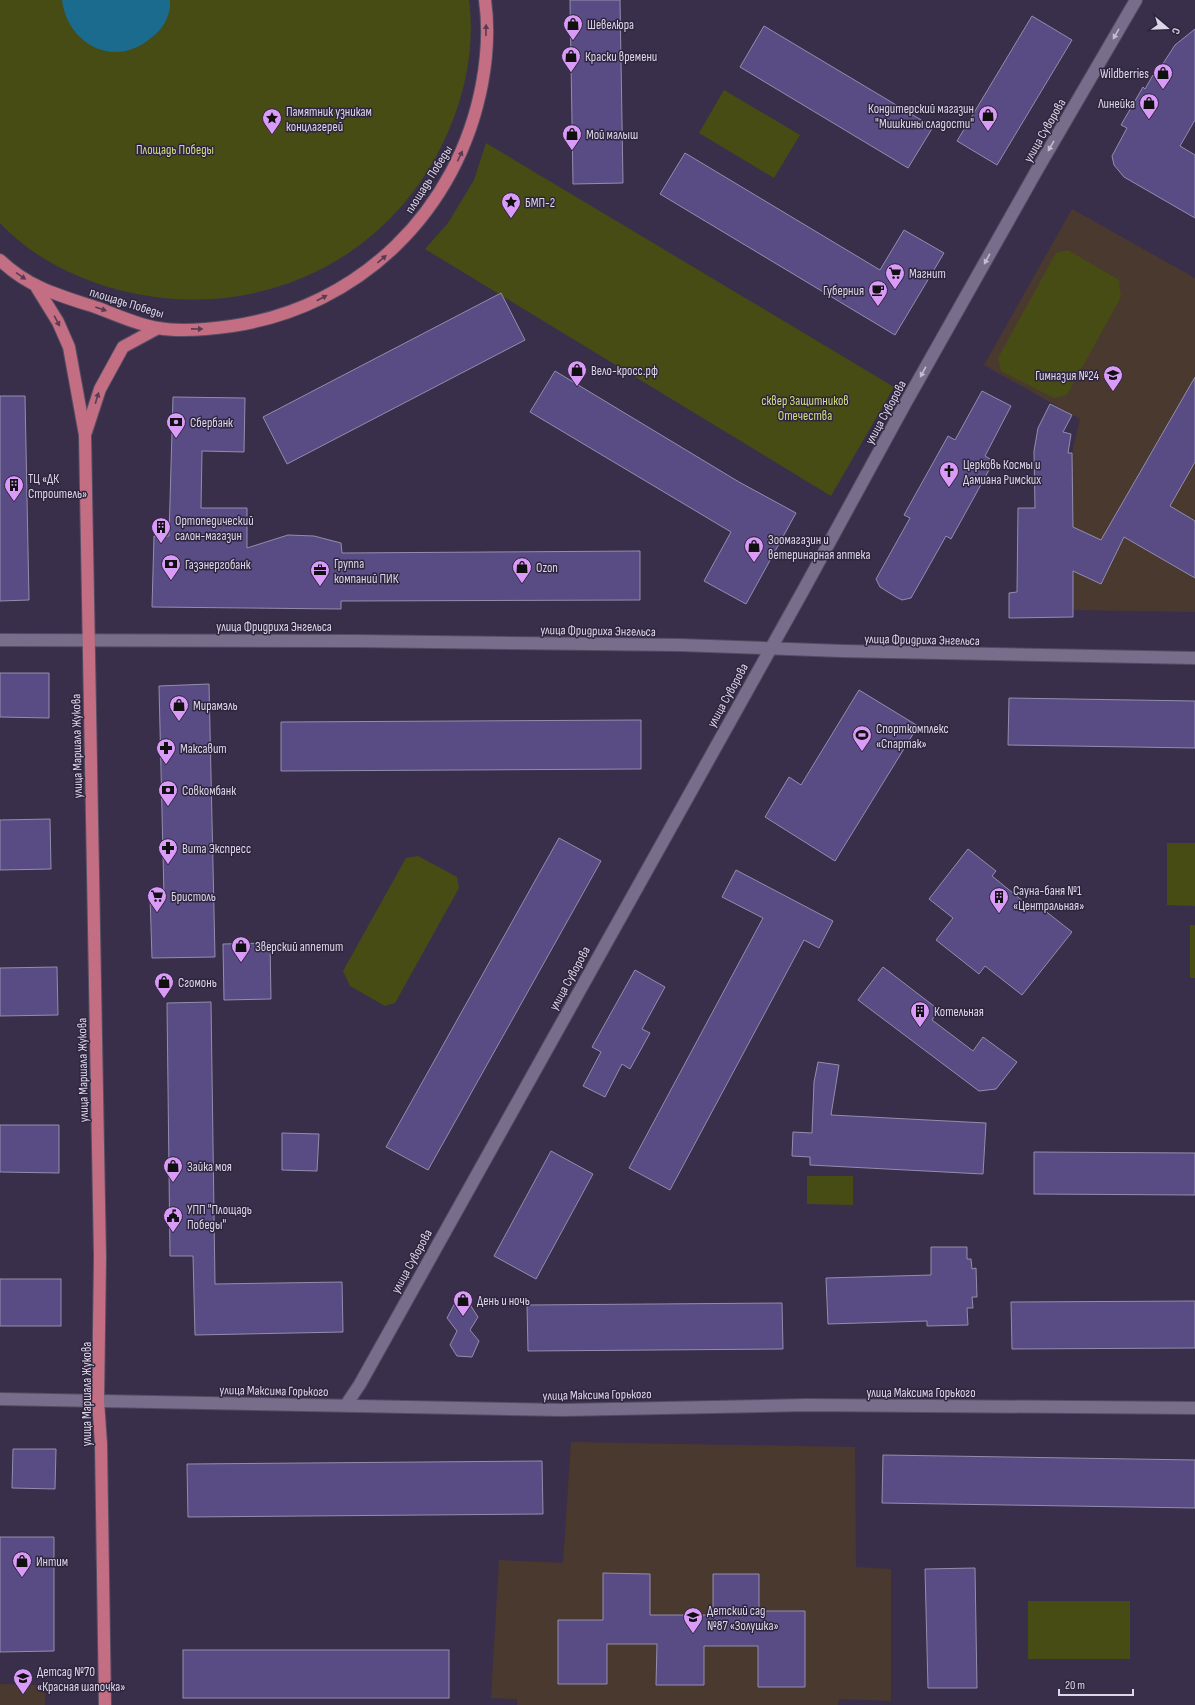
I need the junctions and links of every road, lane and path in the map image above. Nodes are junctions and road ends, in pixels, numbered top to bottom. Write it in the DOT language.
graph roads {
  1 [pos="485,0"];
  2 [pos="1136,0"];
  3 [pos="0,260"];
  4 [pos="37,288"];
  5 [pos="158,328"];
  6 [pos="85,435"];
  7 [pos="0,640"];
  8 [pos="88,640"];
  9 [pos="770,648"];
  10 [pos="1195,658"];
  11 [pos="0,1399"];
  12 [pos="98,1401"];
  13 [pos="346,1405"];
  14 [pos="1195,1408"];
  15 [pos="105,1705"];
  5 -- 1 [label="main road, площадь Победы, one-way"];
  2 -- 9 [label="street, улица Суворова, one-way"];
  3 -- 4 [label="main road, площадь Победы, one-way"];
  4 -- 5 [label="main road, площадь Победы, one-way"];
  4 -- 6 [label="main road, one-way"];
  6 -- 5 [label="main road, one-way"];
  6 -- 8 [label="main road, улица Маршала Жукова"];
  7 -- 8 [label="street, улица Фридриха Энгельса"];
  8 -- 9 [label="street, улица Фридриха Энгельса"];
  8 -- 12 [label="main road, улица Маршала Жукова"];
  9 -- 10 [label="street, улица Фридриха Энгельса"];
  9 -- 13 [label="street, улица Суворова"];
  11 -- 12 [label="street, улица Максима Горького"];
  12 -- 13 [label="street, улица Максима Горького"];
  12 -- 15 [label="main road, улица Маршала Жукова"];
  13 -- 14 [label="street, улица Максима Горького"];
}
